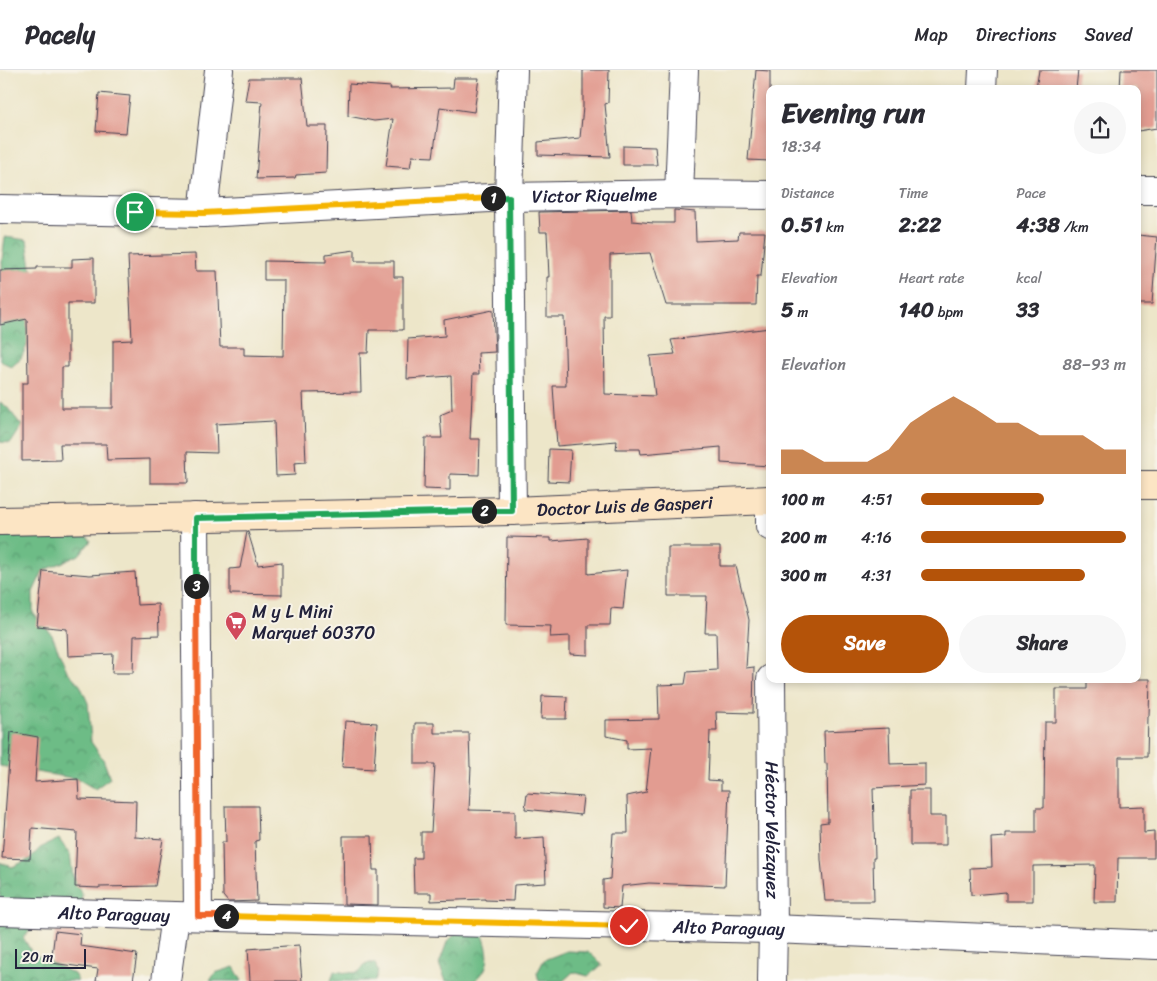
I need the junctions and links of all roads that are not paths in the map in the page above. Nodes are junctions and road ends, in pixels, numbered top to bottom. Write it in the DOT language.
graph roads {
  1 [pos="218,70"];
  2 [pos="513,70"];
  3 [pos="684,70"];
  4 [pos="983,70"];
  5 [pos="982,85"];
  6 [pos="1141,190"];
  7 [pos="1157,190"];
  8 [pos="679,194"];
  9 [pos="766,195"];
  10 [pos="509,197"];
  11 [pos="0,209"];
  12 [pos="203,213"];
  13 [pos="1157,485"];
  14 [pos="1141,486"];
  15 [pos="766,500"];
  16 [pos="512,511"];
  17 [pos="196,518"];
  18 [pos="0,521"];
  19 [pos="771,683"];
  20 [pos="0,911"];
  21 [pos="187,916"];
  22 [pos="773,929"];
  23 [pos="1157,945"];
  24 [pos="166,981"];
  25 [pos="772,981"];
  1 -- 12 [label="street"];
  2 -- 10 [label="street"];
  3 -- 8 [label="street"];
  4 -- 5 [label="street"];
  6 -- 7 [label="street"];
  8 -- 9 [label="street, Victor Riquelme"];
  8 -- 10 [label="street, Victor Riquelme"];
  10 -- 12 [label="street, Victor Riquelme"];
  10 -- 16 [label="street"];
  11 -- 12 [label="street, Victor Riquelme"];
  13 -- 14 [label="street"];
  15 -- 16 [label="street, Doctor Luis de Gasperi"];
  16 -- 17 [label="street, Doctor Luis de Gasperi"];
  17 -- 18 [label="street, Doctor Luis de Gasperi"];
  17 -- 21 [label="street"];
  19 -- 22 [label="street, Héctor Velázquez"];
  20 -- 21 [label="street, Alto Paraguay"];
  21 -- 22 [label="street, Alto Paraguay"];
  21 -- 24 [label="street"];
  22 -- 23 [label="street, Alto Paraguay"];
  22 -- 25 [label="street, Héctor Velázquez"];
}
